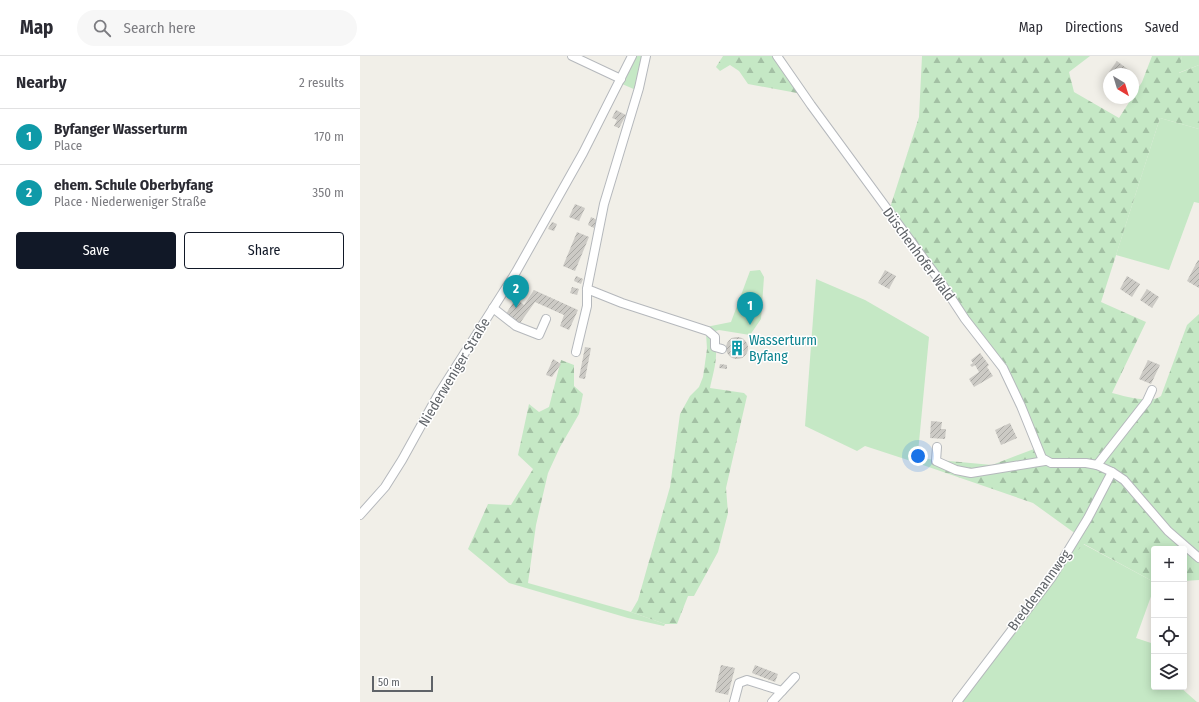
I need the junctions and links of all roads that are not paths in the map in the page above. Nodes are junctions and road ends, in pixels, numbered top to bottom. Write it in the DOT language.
graph roads {
  1 [pos="572,56"];
  2 [pos="632,56"];
  3 [pos="646,56"];
  4 [pos="778,56"];
  5 [pos="621,79"];
  6 [pos="587,289"];
  7 [pos="493,308"];
  8 [pos="546,319"];
  9 [pos="714,337"];
  10 [pos="724,341"];
  11 [pos="722,349"];
  12 [pos="576,352"];
  13 [pos="1152,390"];
  14 [pos="937,447"];
  15 [pos="1045,461"];
  16 [pos="1097,465"];
  17 [pos="1112,472"];
  18 [pos="360,515"];
  19 [pos="1199,558"];
  20 [pos="795,677"];
  21 [pos="782,691"];
  22 [pos="734,702"];
  23 [pos="772,702"];
  24 [pos="957,702"];
  1 -- 5 [label="street"];
  2 -- 5 [label="street, Niederweniger Straße"];
  3 -- 6 [label="street"];
  4 -- 15 [label="street, Düschenhofer Wald"];
  5 -- 7 [label="street, Niederweniger Straße"];
  6 -- 9 [label="street"];
  6 -- 12 [label="street"];
  7 -- 8 [label="street"];
  7 -- 18 [label="street, Niederweniger Straße"];
  9 -- 10 [label="street"];
  9 -- 11 [label="street"];
  13 -- 16 [label="street"];
  14 -- 15 [label="street"];
  15 -- 16 [label="street"];
  16 -- 17 [label="street"];
  17 -- 19 [label="street"];
  17 -- 24 [label="street, Breddemannweg"];
  20 -- 21 [label="street"];
  21 -- 22 [label="street"];
  21 -- 23 [label="street"];
}
